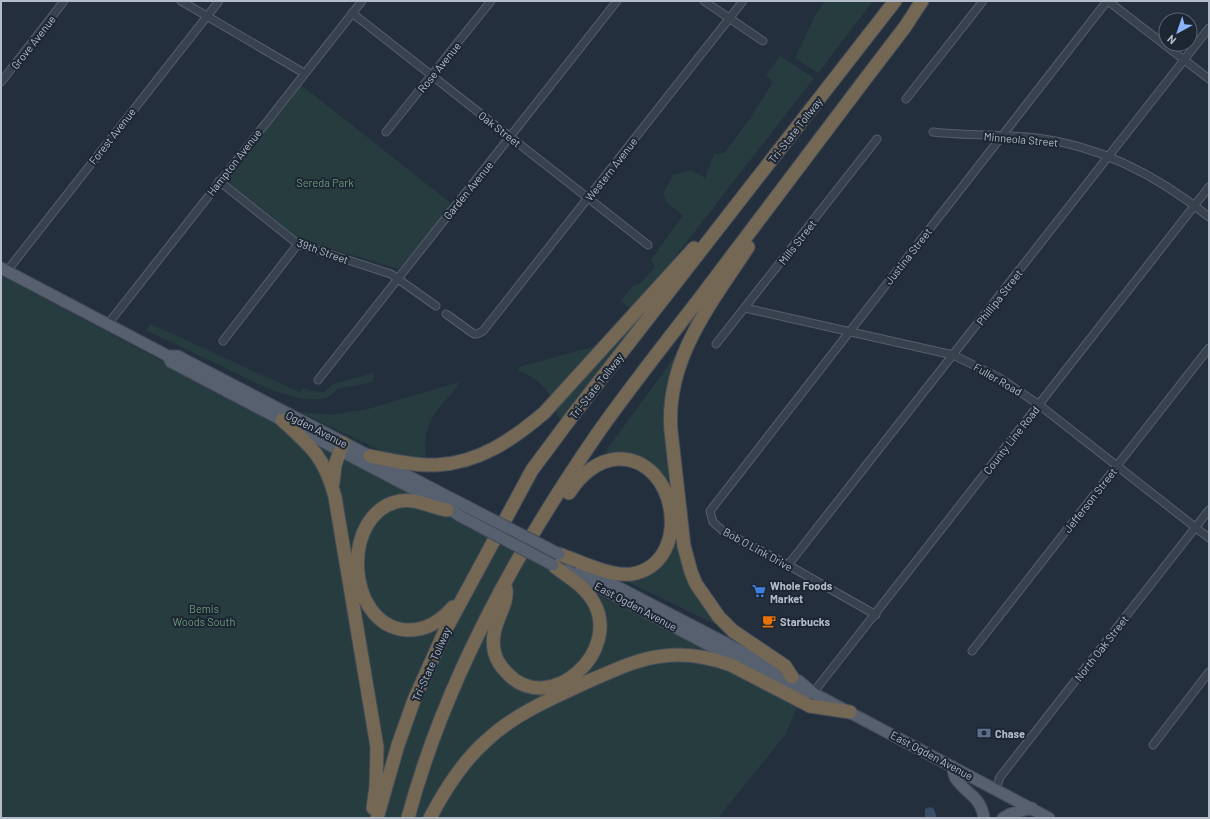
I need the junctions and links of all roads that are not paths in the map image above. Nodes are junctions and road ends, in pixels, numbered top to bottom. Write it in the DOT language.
graph roads {
  1 [pos="64,1"];
  2 [pos="181,1"];
  3 [pos="219,1"];
  4 [pos="362,1"];
  5 [pos="491,1"];
  6 [pos="617,1"];
  7 [pos="704,1"];
  8 [pos="744,1"];
  9 [pos="895,1"];
  10 [pos="922,1"];
  11 [pos="982,1"];
  12 [pos="1107,1"];
  13 [pos="352,13"];
  14 [pos="207,16"];
  15 [pos="730,18"];
  16 [pos="1209,28"];
  17 [pos="763,40"];
  18 [pos="1184,60"];
  19 [pos="304,73"];
  20 [pos="432,76"];
  21 [pos="1209,79"];
  22 [pos="1,82"];
  23 [pos="906,99"];
  24 [pos="386,132"];
  25 [pos="933,132"];
  26 [pos="1002,136"];
  27 [pos="510,137"];
  28 [pos="877,139"];
  29 [pos="1109,156"];
  30 [pos="220,181"];
  31 [pos="788,181"];
  32 [pos="1209,186"];
  33 [pos="589,198"];
  34 [pos="1194,205"];
  35 [pos="732,210"];
  36 [pos="1209,217"];
  37 [pos="298,244"];
  38 [pos="648,245"];
  39 [pos="4,270"];
  40 [pos="398,278"];
  41 [pos="436,306"];
  42 [pos="745,308"];
  43 [pos="446,314"];
  44 [pos="108,324"];
  45 [pos="848,331"];
  46 [pos="223,340"];
  47 [pos="716,344"];
  48 [pos="1209,348"];
  49 [pos="953,355"];
  50 [pos="168,356"];
  51 [pos="318,380"];
  52 [pos="1038,404"];
  53 [pos="282,420"];
  54 [pos="342,446"];
  55 [pos="370,456"];
  56 [pos="1117,466"];
  57 [pos="333,489"];
  58 [pos="466,506"];
  59 [pos="447,510"];
  60 [pos="1209,510"];
  61 [pos="710,511"];
  62 [pos="460,516"];
  63 [pos="538,526"];
  64 [pos="1195,527"];
  65 [pos="1209,538"];
  66 [pos="556,559"];
  67 [pos="479,565"];
  68 [pos="788,565"];
  69 [pos="505,581"];
  70 [pos="876,615"];
  71 [pos="972,651"];
  72 [pos="1209,672"];
  73 [pos="792,677"];
  74 [pos="813,693"];
  75 [pos="850,712"];
  76 [pos="1153,745"];
  77 [pos="952,766"];
  78 [pos="996,789"];
  79 [pos="1032,808"];
  80 [pos="371,818"];
  81 [pos="377,818"];
  82 [pos="408,818"];
  83 [pos="430,818"];
  84 [pos="984,818"];
  85 [pos="1003,818"];
  86 [pos="1049,818"];
  1 -- 22 [label="street, Grove Avenue"];
  2 -- 14 [label="street"];
  3 -- 14 [label="street, Forest Avenue"];
  4 -- 13 [label="street, Hampton Avenue"];
  5 -- 20 [label="street, Rose Avenue"];
  6 -- 27 [label="street, Garden Avenue"];
  7 -- 15 [label="street"];
  8 -- 15 [label="street, Western Avenue"];
  9 -- 35 [label="highway, Tri-State Tollway"];
  10 -- 31 [label="highway"];
  11 -- 23 [label="street"];
  12 -- 18 [label="street"];
  12 -- 26 [label="street, Justina Street"];
  13 -- 19 [label="street, Hampton Avenue"];
  13 -- 20 [label="street, Oak Street"];
  14 -- 19 [label="street"];
  14 -- 39 [label="street, Forest Avenue"];
  15 -- 17 [label="street"];
  15 -- 33 [label="street, Western Avenue"];
  16 -- 18 [label="street, Phillipa Street"];
  18 -- 21 [label="street"];
  18 -- 29 [label="street, Phillipa Street"];
  19 -- 30 [label="street, Hampton Avenue"];
  20 -- 24 [label="street, Rose Avenue"];
  20 -- 27 [label="street, Oak Street"];
  25 -- 26 [label="street, Minneola Street"];
  26 -- 29 [label="street, Minneola Street"];
  26 -- 45 [label="street, Justina Street"];
  27 -- 33 [label="street, Oak Street"];
  27 -- 40 [label="street, Garden Avenue"];
  28 -- 42 [label="street, Mills Street"];
  29 -- 34 [label="street, Minneola Street"];
  29 -- 49 [label="street, Phillipa Street"];
  30 -- 37 [label="street, 39th Street"];
  30 -- 44 [label="street, Hampton Avenue"];
  31 -- 63 [label="highway"];
  31 -- 73 [label="highway"];
  32 -- 34 [label="street, County Line Road"];
  33 -- 38 [label="street, Oak Street"];
  33 -- 43 [label="street, Western Avenue"];
  34 -- 36 [label="street, Minneola Street"];
  34 -- 52 [label="street, County Line Road"];
  35 -- 55 [label="highway"];
  35 -- 67 [label="highway, Tri-State Tollway"];
  37 -- 40 [label="street, 39th Street"];
  37 -- 46 [label="street"];
  39 -- 44 [label="main road, Ogden Avenue"];
  40 -- 41 [label="street, 39th Street"];
  40 -- 51 [label="street, Garden Avenue"];
  42 -- 45 [label="street, Fuller Road"];
  42 -- 47 [label="street, Mills Street"];
  44 -- 50 [label="main road, Ogden Avenue"];
  45 -- 49 [label="street, Fuller Road"];
  45 -- 61 [label="street, Justina Street"];
  48 -- 56 [label="street, Jefferson Street"];
  49 -- 52 [label="street, Fuller Road"];
  49 -- 68 [label="street, Phillipa Street"];
  50 -- 53 [label="main road, Ogden Avenue"];
  50 -- 54 [label="main road, Ogden Avenue"];
  52 -- 56 [label="street, Fuller Road"];
  52 -- 70 [label="street, County Line Road"];
  53 -- 54 [label="main road, Ogden Avenue"];
  53 -- 57 [label="highway"];
  54 -- 55 [label="main road, Ogden Avenue"];
  54 -- 57 [label="highway"];
  54 -- 59 [label="main road, Ogden Avenue"];
  55 -- 58 [label="main road, Ogden Avenue"];
  56 -- 64 [label="street, Fuller Road"];
  56 -- 71 [label="street, Jefferson Street"];
  57 -- 80 [label="highway"];
  58 -- 66 [label="main road, East Ogden Avenue, bridge"];
  59 -- 62 [label="main road, Ogden Avenue"];
  59 -- 67 [label="highway"];
  60 -- 64 [label="street, North Oak Street"];
  61 -- 68 [label="street, Bob O Link Drive"];
  62 -- 66 [label="main road, East Ogden Avenue, bridge"];
  63 -- 66 [label="highway"];
  63 -- 69 [label="highway"];
  64 -- 65 [label="street, Fuller Road"];
  64 -- 78 [label="street, North Oak Street"];
  66 -- 69 [label="highway"];
  66 -- 73 [label="main road, East Ogden Avenue"];
  66 -- 74 [label="main road, East Ogden Avenue"];
  67 -- 81 [label="highway, Tri-State Tollway"];
  68 -- 70 [label="street, Bob O Link Drive"];
  69 -- 82 [label="highway"];
  70 -- 74 [label="street, County Line Road"];
  72 -- 76 [label="street"];
  73 -- 74 [label="main road, East Ogden Avenue"];
  74 -- 75 [label="main road, East Ogden Avenue"];
  75 -- 77 [label="main road, East Ogden Avenue"];
  75 -- 83 [label="highway"];
  77 -- 78 [label="main road, East Ogden Avenue"];
  77 -- 84 [label="main road"];
  78 -- 79 [label="main road, East Ogden Avenue"];
  79 -- 85 [label="main road"];
  79 -- 86 [label="main road, East Ogden Avenue"];
}
